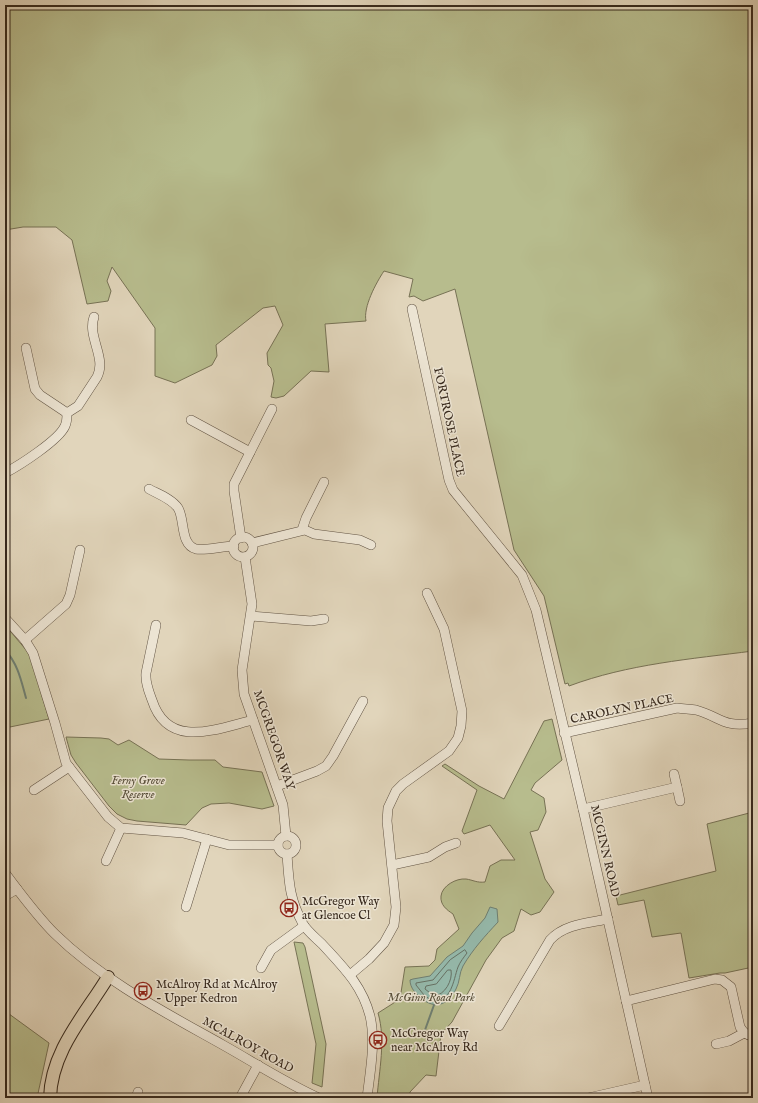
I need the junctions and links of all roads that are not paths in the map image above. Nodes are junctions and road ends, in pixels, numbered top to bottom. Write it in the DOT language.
graph roads {
  1 [pos="412,309"];
  2 [pos="94,316"];
  3 [pos="26,348"];
  4 [pos="272,409"];
  5 [pos="68,413"];
  6 [pos="191,420"];
  7 [pos="250,452"];
  8 [pos="5,473"];
  9 [pos="324,482"];
  10 [pos="149,489"];
  11 [pos="302,530"];
  12 [pos="242,538"];
  13 [pos="252,543"];
  14 [pos="371,545"];
  15 [pos="234,546"];
  16 [pos="80,550"];
  17 [pos="245,557"];
  18 [pos="427,593"];
  19 [pos="536,610"];
  20 [pos="251,616"];
  21 [pos="5,618"];
  22 [pos="324,619"];
  23 [pos="156,625"];
  24 [pos="25,640"];
  25 [pos="363,701"];
  26 [pos="253,720"];
  27 [pos="753,723"];
  28 [pos="564,733"];
  29 [pos="69,767"];
  30 [pos="674,774"];
  31 [pos="277,786"];
  32 [pos="677,788"];
  33 [pos="34,790"];
  34 [pos="680,801"];
  35 [pos="583,809"];
  36 [pos="121,828"];
  37 [pos="286,836"];
  38 [pos="207,840"];
  39 [pos="456,843"];
  40 [pos="278,845"];
  41 [pos="287,854"];
  42 [pos="106,861"];
  43 [pos="392,865"];
  44 [pos="5,873"];
  45 [pos="17,889"];
  46 [pos="5,896"];
  47 [pos="186,907"];
  48 [pos="608,919"];
  49 [pos="304,926"];
  50 [pos="261,968"];
  51 [pos="350,975"];
  52 [pos="108,977"];
  53 [pos="626,1001"];
  54 [pos="499,1026"];
  55 [pos="748,1034"];
  56 [pos="716,1044"];
  57 [pos="258,1065"];
  58 [pos="645,1085"];
  59 [pos="50,1098"];
  60 [pos="240,1098"];
  61 [pos="319,1098"];
  62 [pos="367,1098"];
  63 [pos="588,1098"];
  64 [pos="648,1098"];
  1 -- 19 [label="street, FORTROSE PLACE"];
  2 -- 5 [label="street"];
  3 -- 5 [label="street"];
  4 -- 7 [label="street"];
  5 -- 8 [label="street"];
  6 -- 7 [label="street"];
  7 -- 12 [label="street"];
  9 -- 11 [label="street"];
  10 -- 15 [label="street"];
  11 -- 13 [label="street"];
  11 -- 14 [label="street"];
  12 -- 13 [label="street"];
  12 -- 15 [label="street"];
  13 -- 17 [label="street"];
  15 -- 17 [label="street"];
  16 -- 24 [label="street"];
  17 -- 20 [label="street, MCGREGOR WAY"];
  18 -- 43 [label="street"];
  19 -- 28 [label="street, MCGINN ROAD"];
  20 -- 22 [label="street"];
  20 -- 26 [label="street, MCGREGOR WAY"];
  21 -- 24 [label="street"];
  23 -- 26 [label="street"];
  24 -- 29 [label="street"];
  25 -- 31 [label="street"];
  26 -- 31 [label="street, MCGREGOR WAY"];
  27 -- 28 [label="street, CAROLYN PLACE"];
  28 -- 35 [label="street, MCGINN ROAD"];
  29 -- 33 [label="street"];
  29 -- 36 [label="street"];
  30 -- 32 [label="street"];
  31 -- 37 [label="street, MCGREGOR WAY"];
  32 -- 34 [label="street"];
  32 -- 35 [label="street"];
  35 -- 48 [label="street, MCGINN ROAD"];
  36 -- 38 [label="street"];
  36 -- 42 [label="street"];
  37 -- 40 [label="street"];
  37 -- 41 [label="street"];
  38 -- 40 [label="street"];
  38 -- 47 [label="street"];
  39 -- 43 [label="street"];
  40 -- 41 [label="street"];
  41 -- 49 [label="street"];
  43 -- 51 [label="street"];
  44 -- 45 [label="street, MCALROY ROAD"];
  45 -- 46 [label="street"];
  45 -- 52 [label="street, MCALROY ROAD"];
  48 -- 53 [label="street, MCGINN ROAD"];
  48 -- 54 [label="street"];
  49 -- 50 [label="street"];
  49 -- 51 [label="street"];
  51 -- 62 [label="street"];
  52 -- 57 [label="street, MCALROY ROAD"];
  52 -- 59 [label="main road"];
  53 -- 55 [label="street"];
  53 -- 58 [label="street, MCGINN ROAD"];
  55 -- 56 [label="street"];
  57 -- 60 [label="street"];
  57 -- 61 [label="street, MCALROY ROAD"];
  58 -- 63 [label="street"];
  58 -- 64 [label="street, MCGINN ROAD"];
}
